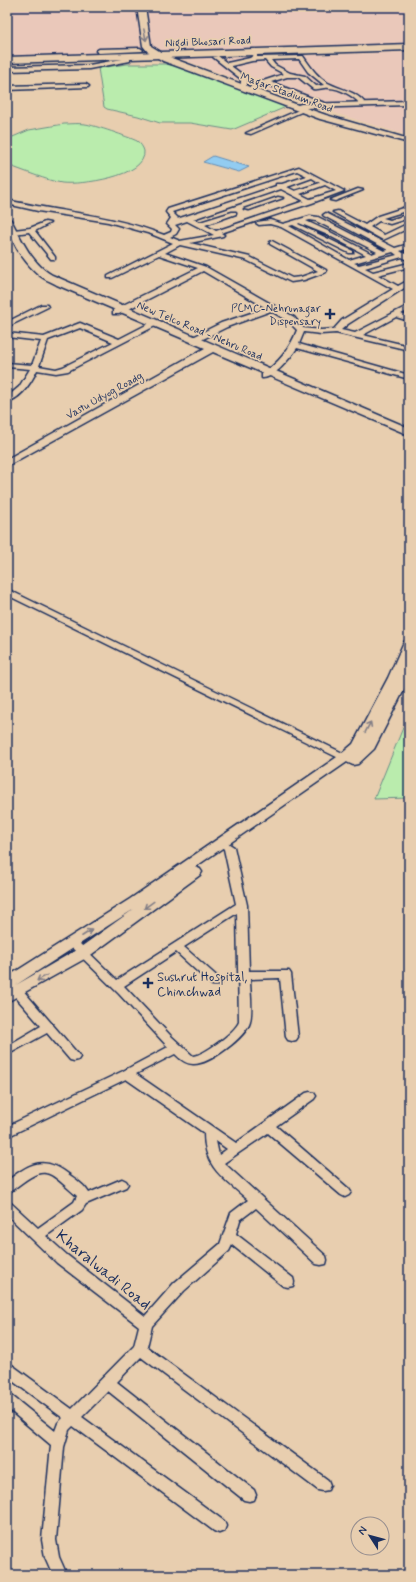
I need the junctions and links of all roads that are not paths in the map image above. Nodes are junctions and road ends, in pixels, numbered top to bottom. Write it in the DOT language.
graph roads {
  1 [pos="134,7"];
  2 [pos="140,7"];
  3 [pos="409,47"];
  4 [pos="99,51"];
  5 [pos="409,51"];
  6 [pos="141,55"];
  7 [pos="181,56"];
  8 [pos="164,57"];
  9 [pos="216,57"];
  10 [pos="254,57"];
  11 [pos="266,58"];
  12 [pos="7,60"];
  13 [pos="128,60"];
  14 [pos="7,64"];
  15 [pos="226,65"];
  16 [pos="7,69"];
  17 [pos="311,72"];
  18 [pos="297,74"];
  19 [pos="290,75"];
  20 [pos="265,82"];
  21 [pos="86,86"];
  22 [pos="329,86"];
  23 [pos="247,87"];
  24 [pos="7,88"];
  25 [pos="315,88"];
  26 [pos="307,98"];
  27 [pos="409,102"];
  28 [pos="363,104"];
  29 [pos="325,105"];
  30 [pos="303,108"];
  31 [pos="249,133"];
  32 [pos="409,137"];
  33 [pos="409,141"];
  34 [pos="313,176"];
  35 [pos="266,179"];
  36 [pos="326,183"];
  37 [pos="281,187"];
  38 [pos="234,190"];
  39 [pos="360,190"];
  40 [pos="267,191"];
  41 [pos="294,194"];
  42 [pos="249,197"];
  43 [pos="280,198"];
  44 [pos="201,200"];
  45 [pos="7,202"];
  46 [pos="234,202"];
  47 [pos="310,202"];
  48 [pos="219,207"];
  49 [pos="409,208"];
  50 [pos="247,209"];
  51 [pos="296,212"];
  52 [pos="336,212"];
  53 [pos="234,213"];
  54 [pos="354,213"];
  55 [pos="326,215"];
  56 [pos="409,216"];
  57 [pos="187,218"];
  58 [pos="263,218"];
  59 [pos="378,219"];
  60 [pos="7,220"];
  61 [pos="249,222"];
  62 [pos="273,222"];
  63 [pos="296,222"];
  64 [pos="47,223"];
  65 [pos="170,224"];
  66 [pos="199,225"];
  67 [pos="369,225"];
  68 [pos="409,225"];
  69 [pos="283,226"];
  70 [pos="32,231"];
  71 [pos="11,233"];
  72 [pos="164,237"];
  73 [pos="383,238"];
  74 [pos="179,242"];
  75 [pos="272,243"];
  76 [pos="394,250"];
  77 [pos="351,252"];
  78 [pos="407,252"];
  79 [pos="160,253"];
  80 [pos="383,253"];
  81 [pos="372,256"];
  82 [pos="53,258"];
  83 [pos="348,262"];
  84 [pos="409,265"];
  85 [pos="204,268"];
  86 [pos="358,268"];
  87 [pos="371,275"];
  88 [pos="110,277"];
  89 [pos="409,282"];
  90 [pos="398,289"];
  91 [pos="44,307"];
  92 [pos="272,308"];
  93 [pos="409,308"];
  94 [pos="118,311"];
  95 [pos="396,314"];
  96 [pos="409,319"];
  97 [pos="7,325"];
  98 [pos="152,325"];
  99 [pos="301,330"];
  100 [pos="336,331"];
  101 [pos="7,335"];
  102 [pos="356,336"];
  103 [pos="45,339"];
  104 [pos="194,340"];
  105 [pos="120,342"];
  106 [pos="295,345"];
  107 [pos="207,348"];
  108 [pos="409,348"];
  109 [pos="7,365"];
  110 [pos="34,367"];
  111 [pos="268,374"];
  112 [pos="409,377"];
  113 [pos="7,400"];
  114 [pos="409,432"];
  115 [pos="409,436"];
  116 [pos="8,460"];
  117 [pos="7,592"];
  118 [pos="409,644"];
  119 [pos="409,668"];
  120 [pos="349,760"];
  121 [pos="226,845"];
  122 [pos="242,905"];
  123 [pos="72,943"];
  124 [pos="177,947"];
  125 [pos="83,953"];
  126 [pos="244,975"];
  127 [pos="216,982"];
  128 [pos="117,985"];
  129 [pos="10,991"];
  130 [pos="49,1027"];
  131 [pos="292,1037"];
  132 [pos="176,1048"];
  133 [pos="7,1051"];
  134 [pos="74,1057"];
  135 [pos="127,1074"];
  136 [pos="310,1096"];
  137 [pos="7,1126"];
  138 [pos="268,1126"];
  139 [pos="210,1130"];
  140 [pos="236,1149"];
  141 [pos="216,1163"];
  142 [pos="122,1184"];
  143 [pos="7,1188"];
  144 [pos="345,1192"];
  145 [pos="257,1200"];
  146 [pos="82,1201"];
  147 [pos="7,1207"];
  148 [pos="37,1236"];
  149 [pos="229,1236"];
  150 [pos="321,1260"];
  151 [pos="288,1282"];
  152 [pos="146,1324"];
  153 [pos="140,1349"];
  154 [pos="7,1369"];
  155 [pos="107,1382"];
  156 [pos="7,1400"];
  157 [pos="73,1417"];
  158 [pos="59,1443"];
  159 [pos="323,1485"];
  160 [pos="250,1495"];
  161 [pos="219,1526"];
  162 [pos="60,1575"];
  1 -- 6 [label="main road"];
  2 -- 8 [label="main road, one-way"];
  3 -- 7 [label="main road, Nigdi Bhosari Road"];
  4 -- 6 [label="street"];
  5 -- 10 [label="main road, Nigdi Bhosari Road"];
  6 -- 8 [label="main road, Nigdi Bhosari Road"];
  6 -- 12 [label="main road, Nigdi Bhosari Road"];
  6 -- 13 [label="main road, Nigdi Bhosari Road"];
  7 -- 8 [label="main road, Nigdi Bhosari Road"];
  7 -- 9 [label="main road, Nigdi Bhosari Road"];
  7 -- 23 [label="street, Magar Stadium Road"];
  8 -- 23 [label="street, Magar Stadium Road"];
  9 -- 10 [label="main road, Nigdi Bhosari Road"];
  9 -- 15 [label="street"];
  10 -- 11 [label="street"];
  10 -- 15 [label="street"];
  11 -- 17 [label="street"];
  11 -- 19 [label="street"];
  13 -- 14 [label="main road, Nigdi Bhosari Road"];
  13 -- 16 [label="street"];
  15 -- 23 [label="street"];
  17 -- 18 [label="street"];
  17 -- 22 [label="street"];
  18 -- 19 [label="street"];
  18 -- 25 [label="street"];
  19 -- 20 [label="street"];
  20 -- 23 [label="street"];
  20 -- 26 [label="street"];
  21 -- 24 [label="street"];
  22 -- 25 [label="street"];
  22 -- 28 [label="street"];
  23 -- 30 [label="street, Magar Stadium Road"];
  23 -- 30 [label="street, Magar Stadium Road"];
  25 -- 26 [label="street"];
  26 -- 29 [label="street"];
  27 -- 28 [label="street, Magar Stadium Road"];
  28 -- 29 [label="street, Magar Stadium Road"];
  29 -- 30 [label="street, Magar Stadium Road"];
  30 -- 31 [label="street"];
  30 -- 32 [label="street, Magar Stadium Road"];
  30 -- 33 [label="street, Magar Stadium Road"];
  34 -- 35 [label="street"];
  34 -- 36 [label="street"];
  34 -- 37 [label="street"];
  35 -- 37 [label="street"];
  35 -- 38 [label="street"];
  36 -- 41 [label="street"];
  36 -- 47 [label="street"];
  37 -- 40 [label="street"];
  37 -- 41 [label="street"];
  38 -- 42 [label="street"];
  38 -- 44 [label="street"];
  39 -- 51 [label="street"];
  40 -- 42 [label="street"];
  40 -- 43 [label="street"];
  41 -- 47 [label="street"];
  42 -- 46 [label="street"];
  43 -- 50 [label="street"];
  43 -- 51 [label="street"];
  44 -- 48 [label="street"];
  44 -- 65 [label="street"];
  45 -- 72 [label="street"];
  46 -- 48 [label="street"];
  46 -- 50 [label="street"];
  47 -- 51 [label="street"];
  48 -- 53 [label="street"];
  48 -- 57 [label="street"];
  49 -- 59 [label="street"];
  50 -- 58 [label="street"];
  51 -- 58 [label="street"];
  51 -- 62 [label="street"];
  52 -- 67 [label="street"];
  53 -- 61 [label="street"];
  53 -- 66 [label="street"];
  54 -- 67 [label="street"];
  55 -- 76 [label="street"];
  56 -- 59 [label="street"];
  57 -- 65 [label="street"];
  57 -- 66 [label="street"];
  58 -- 61 [label="street"];
  59 -- 67 [label="street"];
  60 -- 71 [label="street, New Telco Road - Nehru Road"];
  61 -- 66 [label="street"];
  62 -- 69 [label="street"];
  62 -- 74 [label="street"];
  63 -- 69 [label="street"];
  63 -- 77 [label="street"];
  63 -- 80 [label="street"];
  63 -- 81 [label="street"];
  64 -- 70 [label="street"];
  65 -- 72 [label="street"];
  67 -- 73 [label="street"];
  68 -- 73 [label="street"];
  69 -- 83 [label="street"];
  70 -- 71 [label="street"];
  70 -- 82 [label="street"];
  71 -- 94 [label="street, New Telco Road - Nehru Road"];
  72 -- 74 [label="street"];
  73 -- 78 [label="street"];
  74 -- 75 [label="street"];
  74 -- 79 [label="street"];
  76 -- 78 [label="street"];
  76 -- 80 [label="street"];
  78 -- 86 [label="street"];
  79 -- 85 [label="street"];
  79 -- 88 [label="street"];
  80 -- 81 [label="street"];
  81 -- 83 [label="street"];
  83 -- 86 [label="street"];
  84 -- 87 [label="street"];
  85 -- 92 [label="street"];
  85 -- 94 [label="street"];
  86 -- 87 [label="street"];
  87 -- 90 [label="street"];
  89 -- 90 [label="street"];
  90 -- 100 [label="street"];
  91 -- 97 [label="street"];
  92 -- 99 [label="street"];
  92 -- 104 [label="street"];
  93 -- 95 [label="street"];
  94 -- 98 [label="street, New Telco Road - Nehru Road"];
  95 -- 96 [label="street"];
  95 -- 102 [label="street"];
  98 -- 104 [label="street, New Telco Road - Nehru Road"];
  98 -- 105 [label="street"];
  98 -- 107 [label="street, New Telco Road - Nehru Road"];
  99 -- 100 [label="street"];
  99 -- 106 [label="street"];
  100 -- 102 [label="street"];
  101 -- 103 [label="street"];
  102 -- 108 [label="street"];
  103 -- 105 [label="street"];
  103 -- 110 [label="street"];
  104 -- 107 [label="street, New Telco Road - Nehru Road"];
  105 -- 110 [label="street"];
  106 -- 111 [label="street"];
  106 -- 112 [label="street"];
  107 -- 111 [label="street, New Telco Road - Nehru Road"];
  107 -- 116 [label="street, Vastu Udyog Roadg"];
  109 -- 110 [label="street"];
  110 -- 113 [label="street"];
  111 -- 114 [label="street, New Telco Road - Nehru Road"];
  111 -- 115 [label="street, New Telco Road - Nehru Road"];
  117 -- 120 [label="street"];
  120 -- 118 [label="street, one-way"];
  119 -- 120 [label="street"];
  120 -- 121 [label="street"];
  121 -- 122 [label="street"];
  123 -- 121 [label="street, one-way"];
  121 -- 125 [label="street, one-way"];
  122 -- 124 [label="street"];
  122 -- 126 [label="street"];
  123 -- 125 [label="street"];
  123 -- 129 [label="street"];
  124 -- 127 [label="street"];
  124 -- 128 [label="street"];
  125 -- 128 [label="street"];
  125 -- 129 [label="street, one-way"];
  126 -- 131 [label="street"];
  126 -- 132 [label="street"];
  128 -- 132 [label="street"];
  129 -- 130 [label="street"];
  130 -- 133 [label="street"];
  130 -- 134 [label="street"];
  132 -- 135 [label="street"];
  135 -- 137 [label="street"];
  135 -- 139 [label="street"];
  136 -- 138 [label="street"];
  138 -- 140 [label="street"];
  138 -- 144 [label="street"];
  139 -- 140 [label="street"];
  139 -- 141 [label="street"];
  140 -- 141 [label="street"];
  141 -- 145 [label="street"];
  142 -- 146 [label="street"];
  143 -- 146 [label="street"];
  145 -- 149 [label="street"];
  145 -- 150 [label="street"];
  146 -- 148 [label="street"];
  147 -- 148 [label="street, Kharalwadi Road"];
  148 -- 152 [label="street, Kharalwadi Road"];
  149 -- 151 [label="street"];
  149 -- 152 [label="street"];
  152 -- 153 [label="street, Kharalwadi Road"];
  153 -- 155 [label="street"];
  153 -- 159 [label="street"];
  154 -- 157 [label="street"];
  155 -- 157 [label="street"];
  155 -- 160 [label="street"];
  156 -- 158 [label="street"];
  157 -- 158 [label="street"];
  157 -- 161 [label="street"];
  158 -- 162 [label="street"];
}
